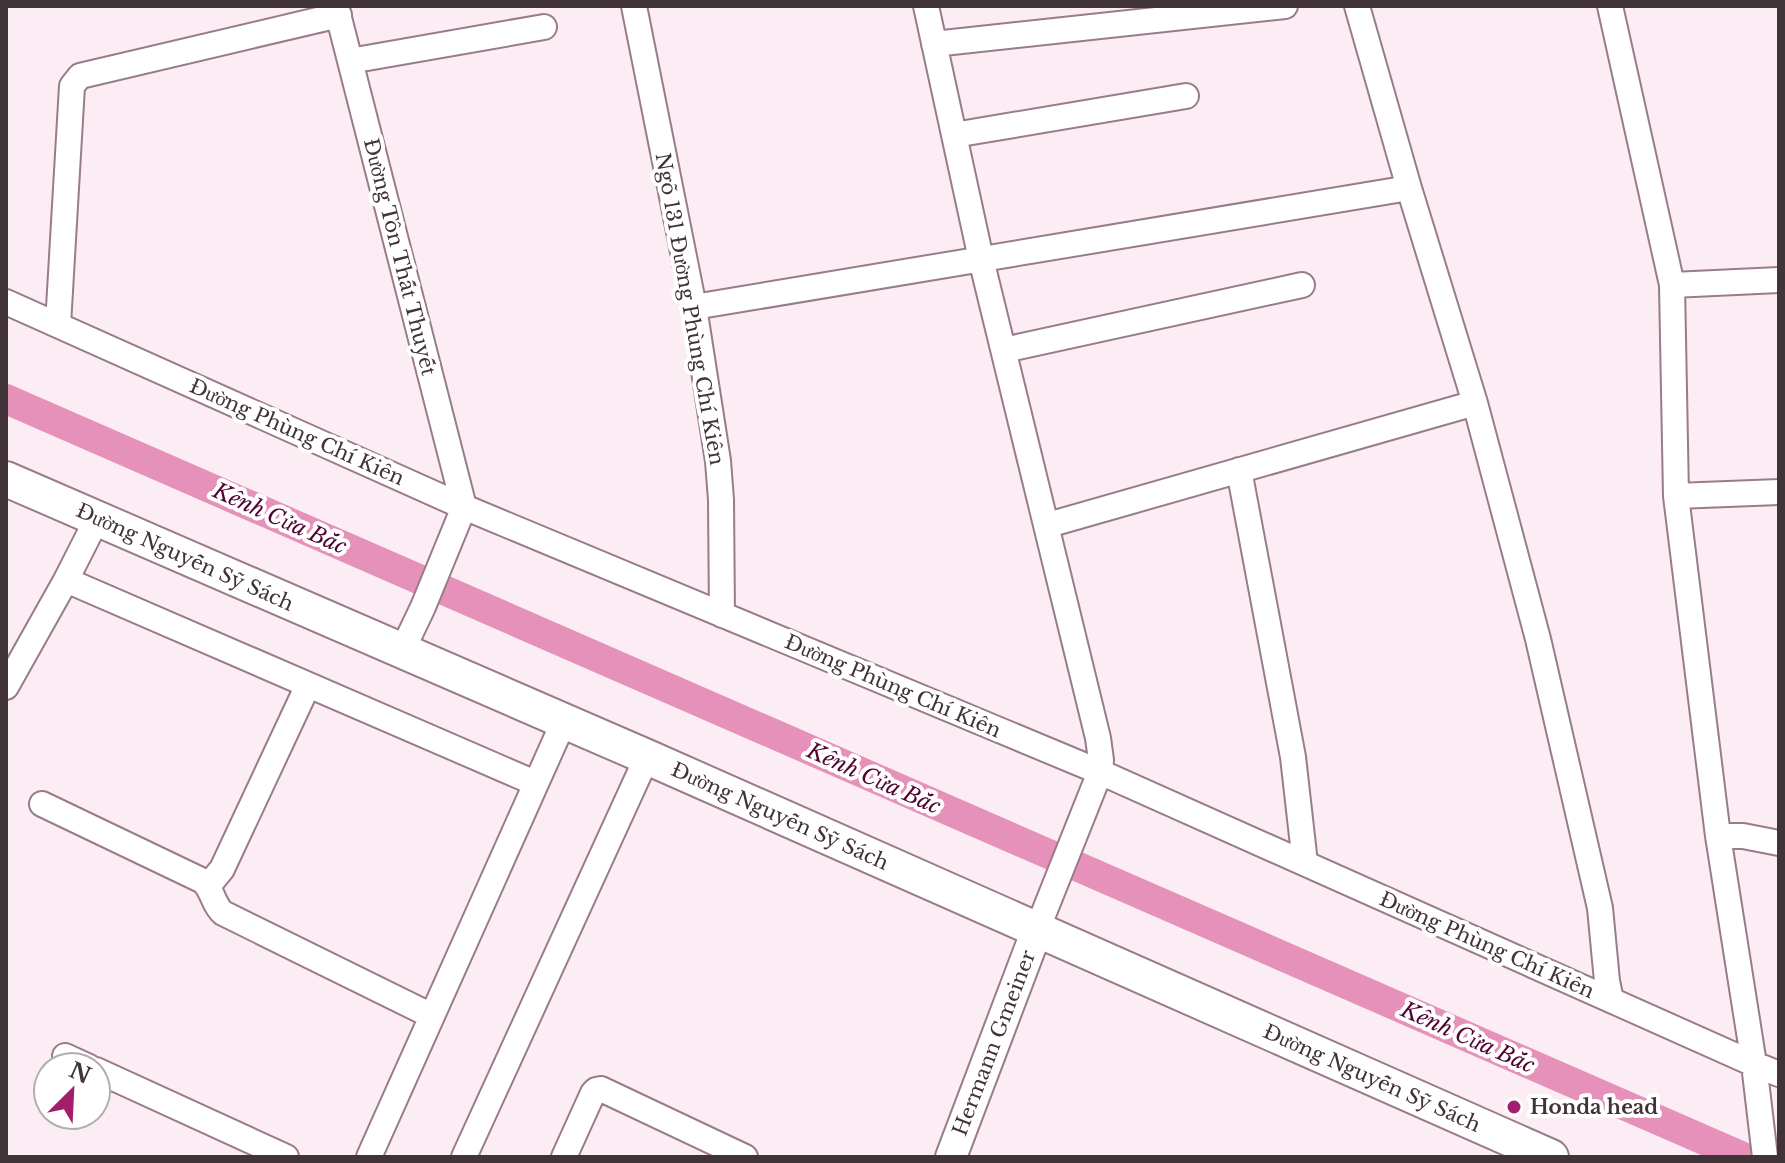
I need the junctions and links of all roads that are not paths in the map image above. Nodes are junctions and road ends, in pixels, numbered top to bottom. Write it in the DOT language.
graph roads {
  1 [pos="634,6"];
  2 [pos="926,6"];
  3 [pos="1285,6"];
  4 [pos="1357,6"];
  5 [pos="1610,6"];
  6 [pos="337,11"];
  7 [pos="544,27"];
  8 [pos="934,44"];
  9 [pos="350,61"];
  10 [pos="1186,96"];
  11 [pos="954,135"];
  12 [pos="1409,188"];
  13 [pos="981,259"];
  14 [pos="1779,280"];
  15 [pos="1302,285"];
  16 [pos="1672,285"];
  17 [pos="6,302"];
  18 [pos="694,307"];
  19 [pos="58,325"];
  20 [pos="1004,350"];
  21 [pos="1475,403"];
  22 [pos="1239,470"];
  23 [pos="6,479"];
  24 [pos="1779,492"];
  25 [pos="1676,496"];
  26 [pos="464,507"];
  27 [pos="97,519"];
  28 [pos="1048,525"];
  29 [pos="66,580"];
  30 [pos="722,615"];
  31 [pos="402,651"];
  32 [pos="308,685"];
  33 [pos="6,687"];
  34 [pos="564,721"];
  35 [pos="647,757"];
  36 [pos="1100,772"];
  37 [pos="535,783"];
  38 [pos="42,804"];
  39 [pos="1718,836"];
  40 [pos="1779,843"];
  41 [pos="1305,863"];
  42 [pos="208,886"];
  43 [pos="1037,930"];
  44 [pos="1611,1000"];
  45 [pos="432,1016"];
  46 [pos="1779,1074"];
  47 [pos="1755,1076"];
  48 [pos="112,1077"];
  49 [pos="1509,1148"];
  50 [pos="286,1157"];
  51 [pos="369,1157"];
  52 [pos="464,1157"];
  53 [pos="564,1157"];
  54 [pos="745,1157"];
  55 [pos="951,1157"];
  56 [pos="1551,1157"];
  57 [pos="1765,1157"];
  1 -- 18 [label="street, Ngõ 131 Đường Phùng Chí Kiên"];
  2 -- 8 [label="street"];
  3 -- 8 [label="street"];
  4 -- 12 [label="street"];
  5 -- 16 [label="street"];
  6 -- 9 [label="street, Đường Tôn Thất Thuyết"];
  6 -- 19 [label="street"];
  7 -- 9 [label="street"];
  8 -- 11 [label="street"];
  9 -- 26 [label="street, Đường Tôn Thất Thuyết"];
  10 -- 11 [label="street"];
  11 -- 13 [label="street"];
  12 -- 13 [label="street"];
  12 -- 21 [label="street"];
  13 -- 18 [label="street"];
  13 -- 20 [label="street"];
  14 -- 16 [label="street"];
  15 -- 20 [label="street"];
  16 -- 25 [label="street"];
  17 -- 19 [label="street, Đường Phùng Chí Kiên"];
  18 -- 30 [label="street, Ngõ 131 Đường Phùng Chí Kiên"];
  19 -- 26 [label="street, Đường Phùng Chí Kiên"];
  20 -- 28 [label="street"];
  21 -- 22 [label="street"];
  21 -- 44 [label="street"];
  22 -- 28 [label="street"];
  22 -- 41 [label="street"];
  23 -- 27 [label="main road, Đường Nguyễn Sỹ Sách"];
  24 -- 25 [label="street"];
  25 -- 39 [label="street"];
  26 -- 30 [label="street, Đường Phùng Chí Kiên"];
  26 -- 31 [label="street"];
  27 -- 29 [label="street"];
  27 -- 31 [label="main road, Đường Nguyễn Sỹ Sách"];
  28 -- 36 [label="street"];
  29 -- 32 [label="street"];
  29 -- 33 [label="street"];
  30 -- 36 [label="street, Đường Phùng Chí Kiên"];
  31 -- 34 [label="main road, Đường Nguyễn Sỹ Sách"];
  32 -- 37 [label="street"];
  32 -- 42 [label="street"];
  34 -- 35 [label="main road, Đường Nguyễn Sỹ Sách"];
  34 -- 37 [label="street"];
  35 -- 43 [label="main road, Đường Nguyễn Sỹ Sách"];
  35 -- 52 [label="street"];
  36 -- 41 [label="street, Đường Phùng Chí Kiên"];
  36 -- 43 [label="street"];
  37 -- 45 [label="street"];
  38 -- 42 [label="street"];
  39 -- 40 [label="street"];
  39 -- 47 [label="street"];
  41 -- 44 [label="street, Đường Phùng Chí Kiên"];
  42 -- 45 [label="street"];
  43 -- 49 [label="main road, Đường Nguyễn Sỹ Sách"];
  43 -- 55 [label="street, Hermann Gmeiner"];
  44 -- 47 [label="street, Đường Phùng Chí Kiên"];
  45 -- 51 [label="street"];
  46 -- 47 [label="street, Đường Phùng Chí Kiên"];
  47 -- 57 [label="street"];
  48 -- 50 [label="street"];
  49 -- 56 [label="main road, Đường Nguyễn Sỹ Sách"];
  53 -- 54 [label="street"];
}
